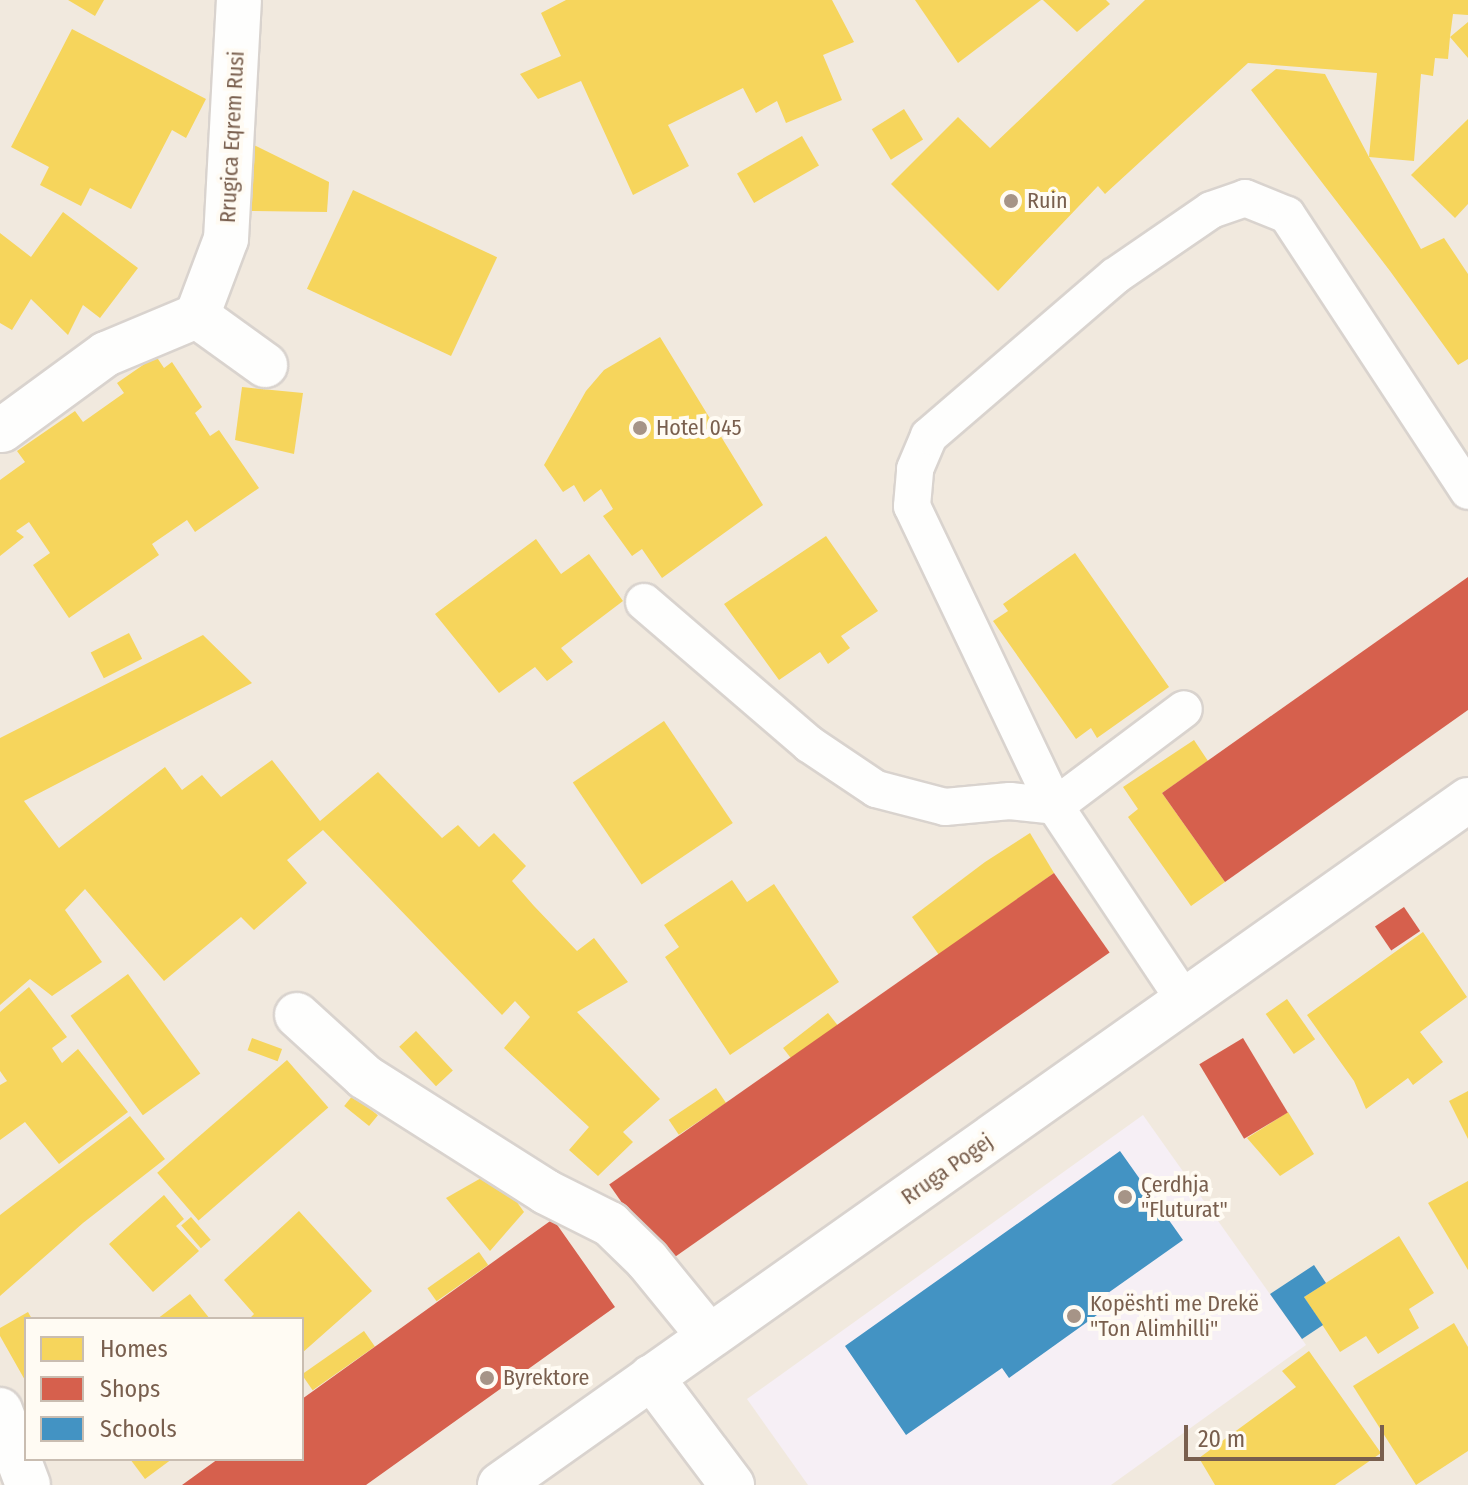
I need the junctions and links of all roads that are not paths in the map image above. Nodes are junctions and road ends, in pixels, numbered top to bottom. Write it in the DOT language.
graph roads {
  1 [pos="239,0"];
  2 [pos="197,316"];
  3 [pos="265,365"];
  4 [pos="2,430"];
  5 [pos="1468,491"];
  6 [pos="644,602"];
  7 [pos="1184,709"];
  8 [pos="1468,800"];
  9 [pos="1055,806"];
  10 [pos="1185,1001"];
  11 [pos="297,1015"];
  12 [pos="709,1336"];
  13 [pos="651,1377"];
  14 [pos="0,1410"];
  15 [pos="28,1485"];
  16 [pos="500,1485"];
  17 [pos="732,1485"];
  1 -- 2 [label="street, Rrugica Eqrem Rusi"];
  2 -- 3 [label="street"];
  2 -- 4 [label="street"];
  5 -- 9 [label="lane"];
  6 -- 9 [label="lane"];
  7 -- 9 [label="lane"];
  8 -- 10 [label="street, Rruga Pogej"];
  9 -- 10 [label="lane"];
  10 -- 12 [label="street, Rruga Pogej"];
  11 -- 12 [label="street"];
  12 -- 13 [label="street, Rruga Pogej"];
  13 -- 16 [label="street, Rruga Pogej"];
  13 -- 17 [label="street"];
  14 -- 15 [label="street"];
}
